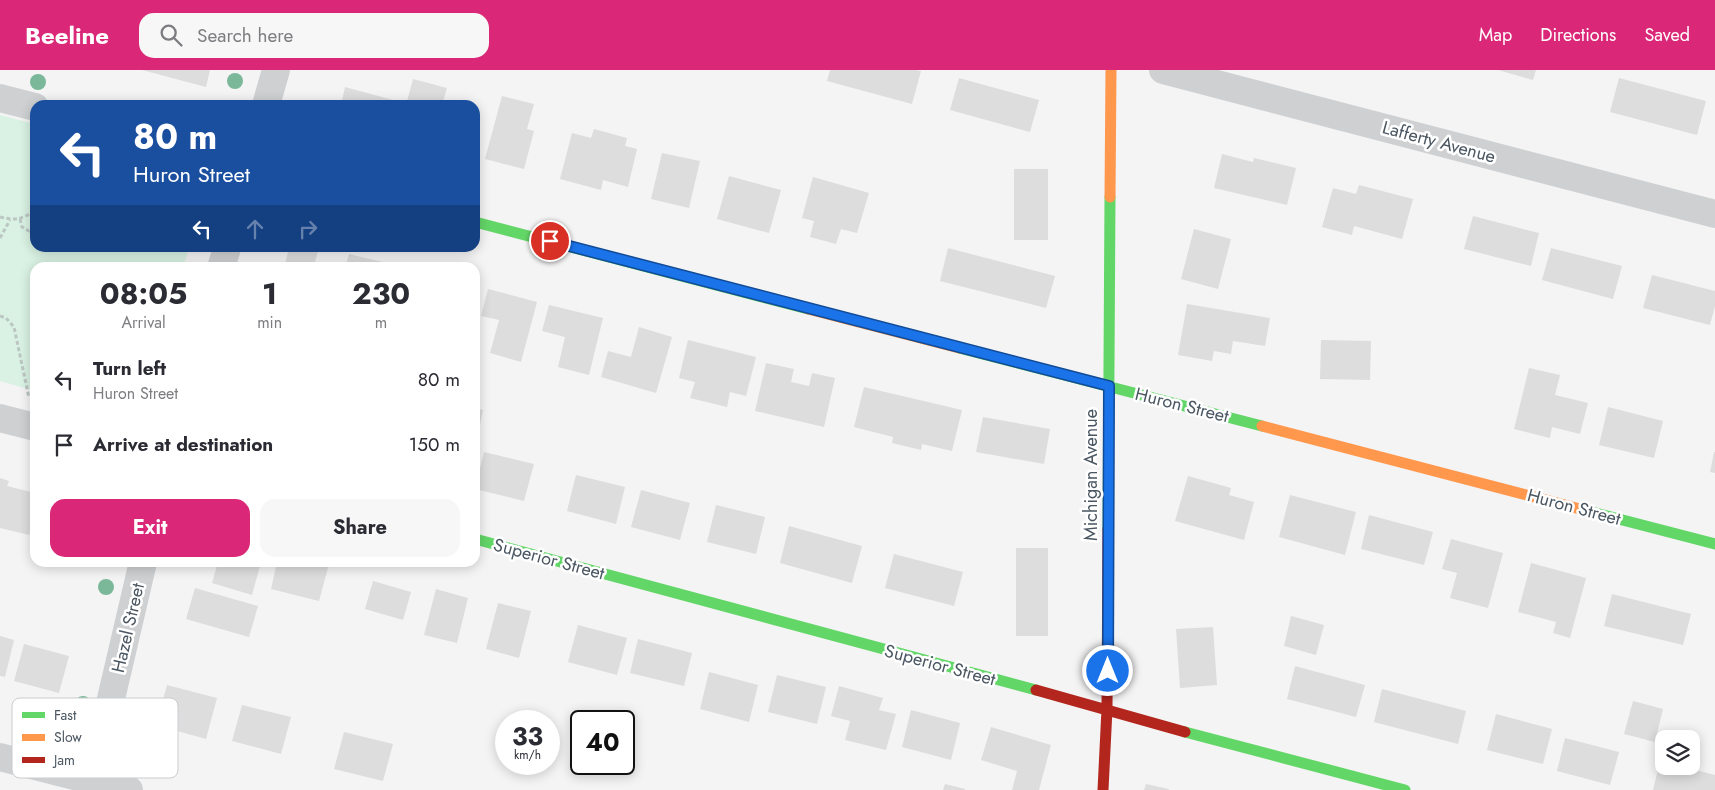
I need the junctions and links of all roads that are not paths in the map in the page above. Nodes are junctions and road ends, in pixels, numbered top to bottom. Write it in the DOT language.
graph roads {
  1 [pos="276,70"];
  2 [pos="1111,70"];
  3 [pos="1163,70"];
  4 [pos="0,98"];
  5 [pos="267,100"];
  6 [pos="30,106"];
  7 [pos="1715,214"];
  8 [pos="480,223"];
  9 [pos="1109,386"];
  10 [pos="30,414"];
  11 [pos="0,418"];
  12 [pos="480,539"];
  13 [pos="1715,544"];
  14 [pos="142,567"];
  15 [pos="111,698"];
  16 [pos="1107,709"];
  17 [pos="84,778"];
  18 [pos="92,780"];
  19 [pos="129,790"];
  20 [pos="1103,790"];
  21 [pos="1405,790"];
  1 -- 5 [label="street"];
  2 -- 9 [label="street, Michigan Avenue"];
  3 -- 7 [label="street, Lafferty Avenue"];
  4 -- 6 [label="street"];
  8 -- 9 [label="street, Huron Street"];
  9 -- 13 [label="street, Huron Street"];
  9 -- 16 [label="street, Michigan Avenue"];
  10 -- 11 [label="street"];
  12 -- 16 [label="street, Superior Street"];
  14 -- 15 [label="street, Hazel Street"];
  16 -- 20 [label="street, Michigan Avenue"];
  16 -- 21 [label="street, Superior Street"];
  17 -- 18 [label="street"];
  18 -- 19 [label="street"];
}
